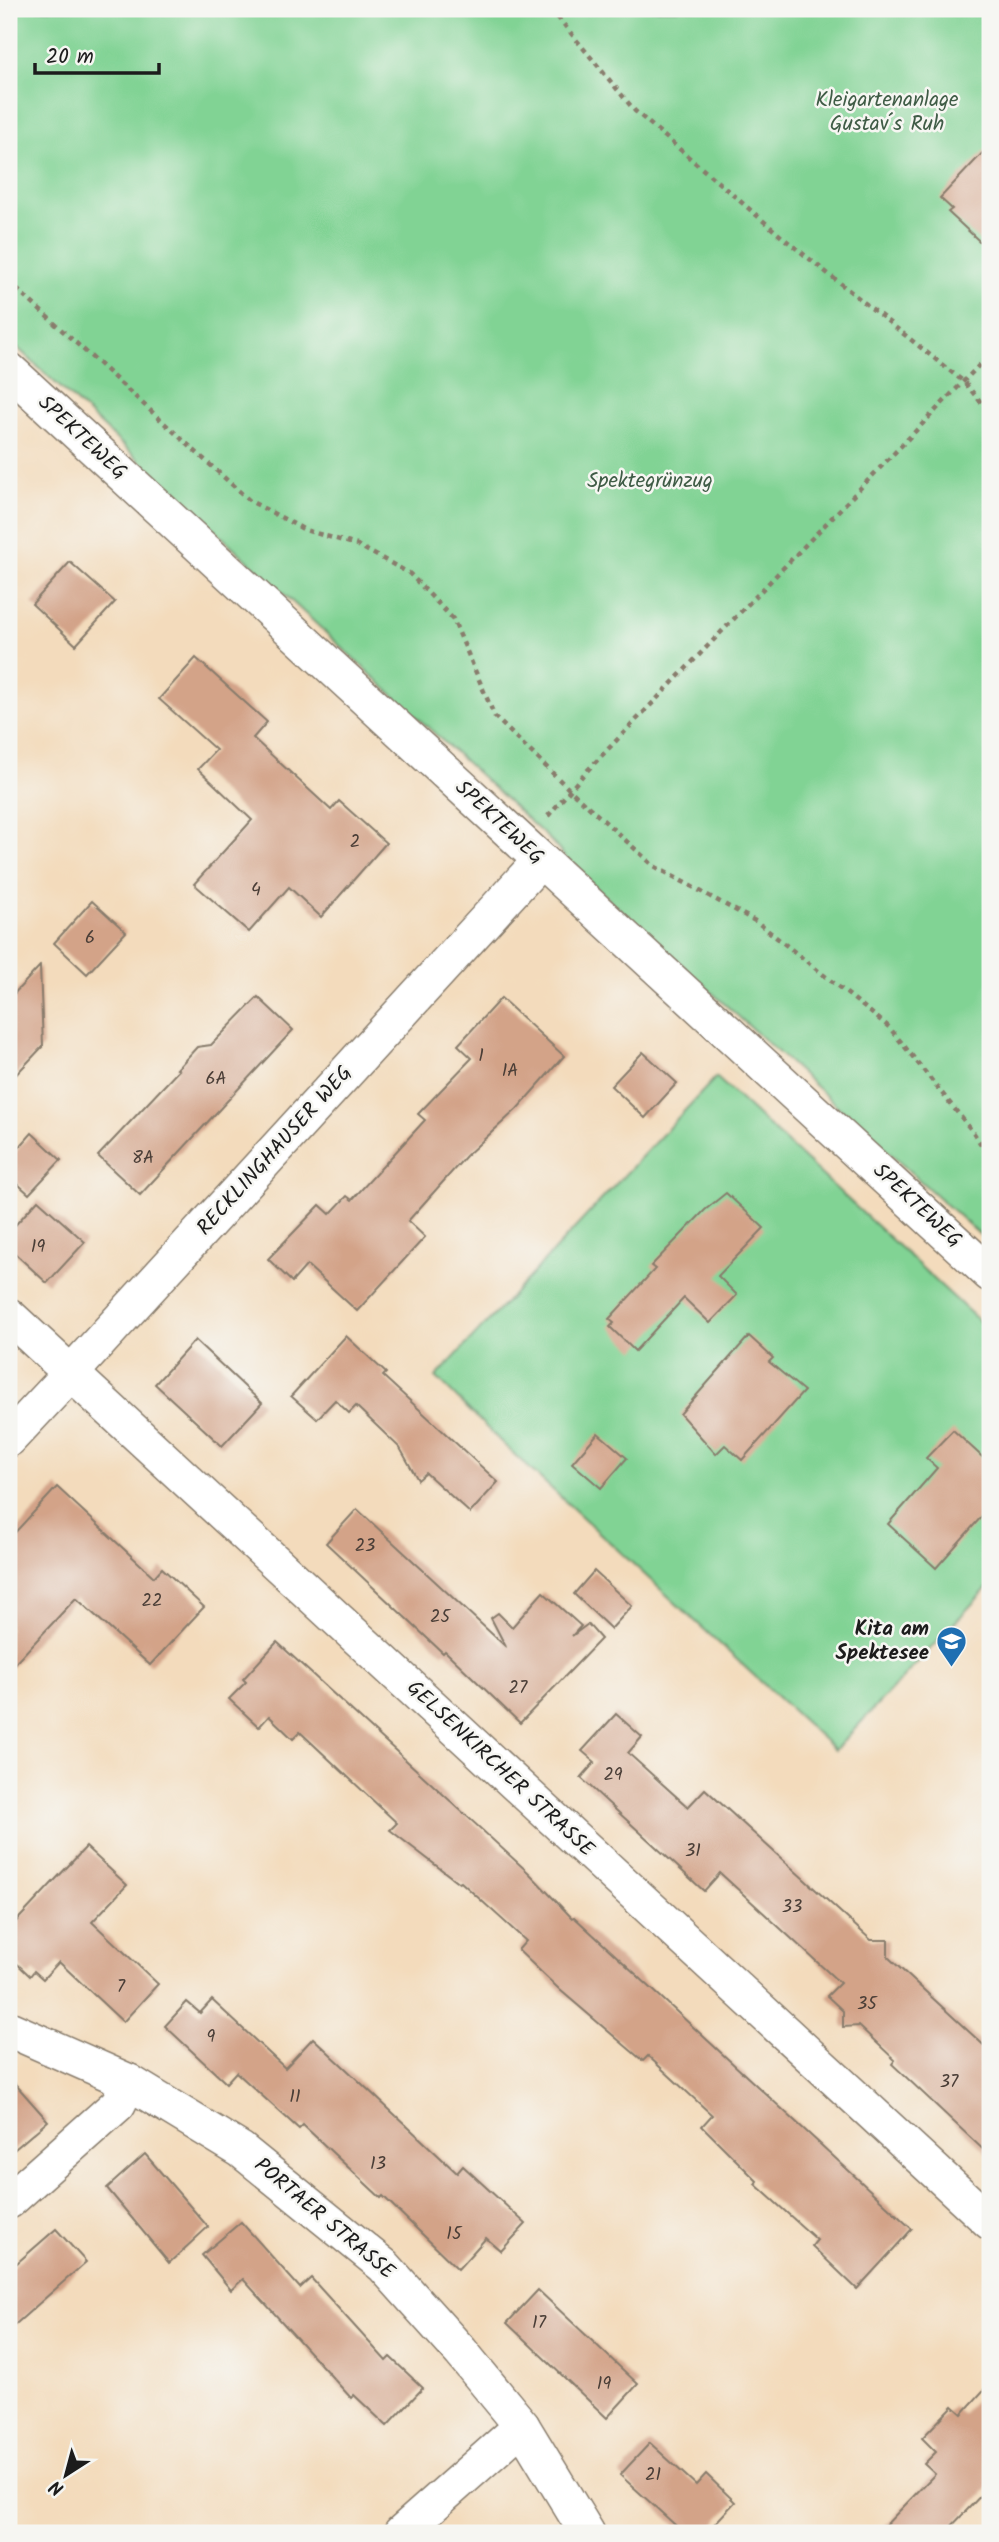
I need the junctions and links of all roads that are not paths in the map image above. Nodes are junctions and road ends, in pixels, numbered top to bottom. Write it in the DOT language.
graph roads {
  1 [pos="9,370"];
  2 [pos="540,861"];
  3 [pos="990,1274"];
  4 [pos="9,1316"];
  5 [pos="71,1373"];
  6 [pos="9,1439"];
  7 [pos="9,2029"];
  8 [pos="129,2082"];
  9 [pos="9,2201"];
  10 [pos="990,2222"];
  11 [pos="523,2426"];
  12 [pos="401,2533"];
  13 [pos="587,2533"];
  1 -- 2 [label="street, SPEKTEWEG"];
  2 -- 3 [label="street, SPEKTEWEG"];
  2 -- 5 [label="street, RECKLINGHAUSER WEG"];
  4 -- 5 [label="street, GELSENKIRCHER STRASSE"];
  5 -- 6 [label="street, RECKLINGHAUSER WEG"];
  5 -- 10 [label="street, GELSENKIRCHER STRASSE"];
  7 -- 8 [label="street, PORTAER STRASSE"];
  8 -- 9 [label="street"];
  8 -- 11 [label="street, PORTAER STRASSE"];
  11 -- 12 [label="street"];
  11 -- 13 [label="street, PORTAER STRASSE"];
}
